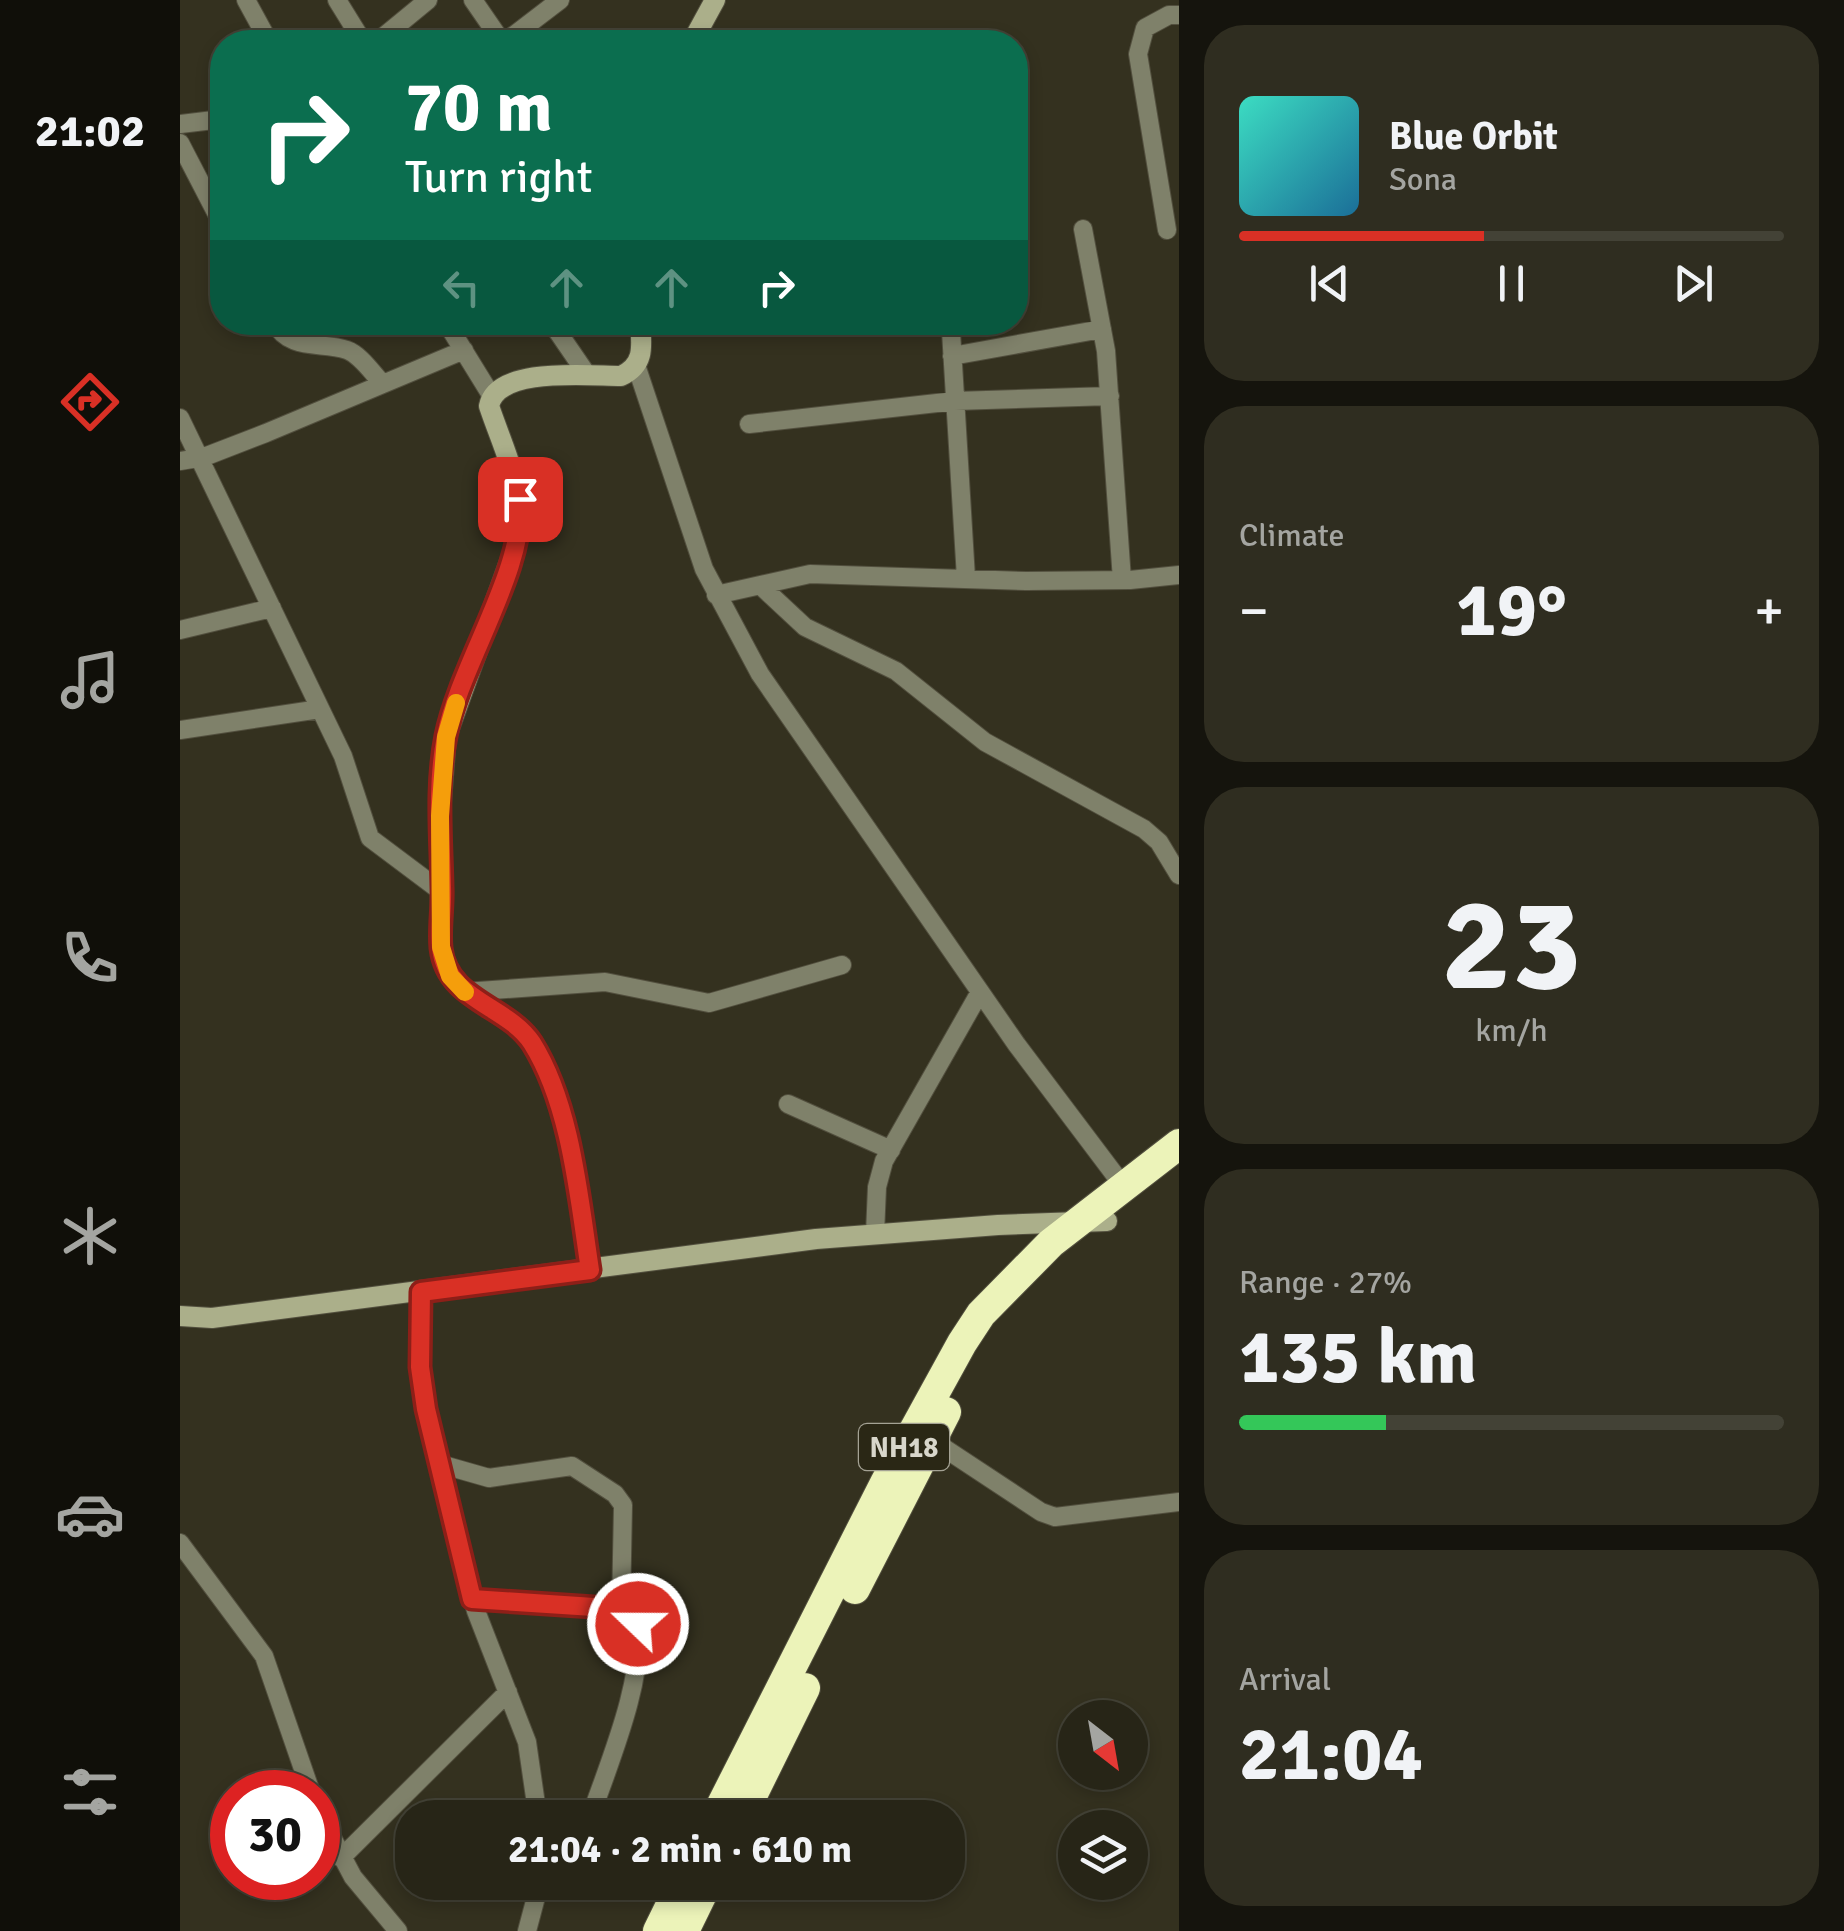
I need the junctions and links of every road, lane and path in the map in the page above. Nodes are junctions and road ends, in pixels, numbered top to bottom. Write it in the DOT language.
graph roads {
  1 [pos="246,0"];
  2 [pos="337,0"];
  3 [pos="428,0"];
  4 [pos="560,0"];
  5 [pos="714,0"];
  6 [pos="474,1"];
  7 [pos="1179,15"];
  8 [pos="262,30"];
  9 [pos="356,30"];
  10 [pos="392,30"];
  11 [pos="495,30"];
  12 [pos="520,30"];
  13 [pos="698,30"];
  14 [pos="210,120"];
  15 [pos="180,124"];
  16 [pos="180,143"];
  17 [pos="210,201"];
  18 [pos="1084,229"];
  19 [pos="1167,230"];
  20 [pos="1102,329"];
  21 [pos="290,335"];
  22 [pos="454,335"];
  23 [pos="560,335"];
  24 [pos="641,335"];
  25 [pos="951,335"];
  26 [pos="464,350"];
  27 [pos="952,356"];
  28 [pos="636,366"];
  29 [pos="588,376"];
  30 [pos="384,384"];
  31 [pos="491,395"];
  32 [pos="1110,396"];
  33 [pos="955,401"];
  34 [pos="180,418"];
  35 [pos="748,424"];
  36 [pos="190,459"];
  37 [pos="966,578"];
  38 [pos="1178,578"];
  39 [pos="1122,580"];
  40 [pos="760,585"];
  41 [pos="716,595"];
  42 [pos="272,608"];
  43 [pos="180,630"];
  44 [pos="320,709"];
  45 [pos="180,730"];
  46 [pos="1179,875"];
  47 [pos="442,892"];
  48 [pos="842,964"];
  49 [pos="464,992"];
  50 [pos="980,992"];
  51 [pos="788,1104"];
  52 [pos="1179,1144"];
  53 [pos="890,1150"];
  54 [pos="1179,1167"];
  55 [pos="1124,1186"];
  56 [pos="1093,1220"];
  57 [pos="875,1234"];
  58 [pos="590,1270"];
  59 [pos="421,1292"];
  60 [pos="180,1316"];
  61 [pos="932,1440"];
  62 [pos="440,1464"];
  63 [pos="1179,1502"];
  64 [pos="180,1543"];
  65 [pos="472,1599"];
  66 [pos="621,1609"];
  67 [pos="508,1692"];
  68 [pos="303,1770"];
  69 [pos="536,1800"];
  70 [pos="596,1800"];
  71 [pos="725,1800"];
  72 [pos="749,1800"];
  73 [pos="341,1858"];
  74 [pos="535,1900"];
  75 [pos="673,1900"];
  76 [pos="702,1900"];
  77 [pos="694,1927"];
  78 [pos="398,1931"];
  79 [pos="527,1931"];
  80 [pos="658,1931"];
  1 -- 8 [label="street"];
  2 -- 9 [label="street"];
  3 -- 10 [label="street"];
  4 -- 12 [label="street"];
  5 -- 13 [label="street"];
  6 -- 11 [label="street"];
  7 -- 19 [label="street"];
  14 -- 15 [label="street"];
  16 -- 17 [label="street"];
  18 -- 20 [label="street"];
  20 -- 27 [label="street"];
  20 -- 32 [label="street"];
  21 -- 30 [label="street"];
  22 -- 26 [label="street"];
  23 -- 29 [label="street"];
  24 -- 28 [label="street"];
  25 -- 27 [label="street"];
  26 -- 30 [label="street"];
  26 -- 31 [label="street"];
  27 -- 33 [label="street"];
  28 -- 29 [label="street"];
  28 -- 41 [label="street"];
  29 -- 31 [label="street"];
  30 -- 36 [label="street"];
  31 -- 47 [label="street"];
  32 -- 33 [label="street"];
  32 -- 39 [label="street"];
  33 -- 35 [label="street"];
  33 -- 37 [label="street"];
  34 -- 36 [label="street"];
  36 -- 42 [label="street"];
  37 -- 39 [label="street"];
  37 -- 40 [label="street"];
  38 -- 39 [label="street"];
  40 -- 41 [label="street"];
  40 -- 46 [label="street"];
  41 -- 50 [label="street"];
  42 -- 43 [label="street"];
  42 -- 44 [label="street"];
  44 -- 45 [label="street"];
  44 -- 47 [label="street"];
  47 -- 49 [label="street"];
  48 -- 49 [label="street"];
  49 -- 58 [label="street"];
  50 -- 53 [label="street"];
  50 -- 55 [label="street"];
  51 -- 53 [label="street"];
  52 -- 55 [label="highway, NH18"];
  53 -- 57 [label="street"];
  54 -- 56 [label="highway, NH18"];
  55 -- 56 [label="highway, NH18"];
  56 -- 57 [label="street"];
  56 -- 61 [label="highway, NH18"];
  56 -- 71 [label="highway, NH18"];
  57 -- 58 [label="street"];
  58 -- 59 [label="street"];
  59 -- 60 [label="street"];
  59 -- 62 [label="street"];
  61 -- 63 [label="street"];
  61 -- 72 [label="highway, NH18"];
  62 -- 65 [label="street"];
  62 -- 66 [label="street"];
  64 -- 68 [label="street"];
  65 -- 66 [label="street"];
  65 -- 67 [label="street"];
  66 -- 70 [label="street"];
  67 -- 69 [label="street"];
  67 -- 73 [label="street"];
  73 -- 78 [label="street"];
  74 -- 79 [label="street"];
  75 -- 80 [label="highway"];
  76 -- 77 [label="highway"];
}
